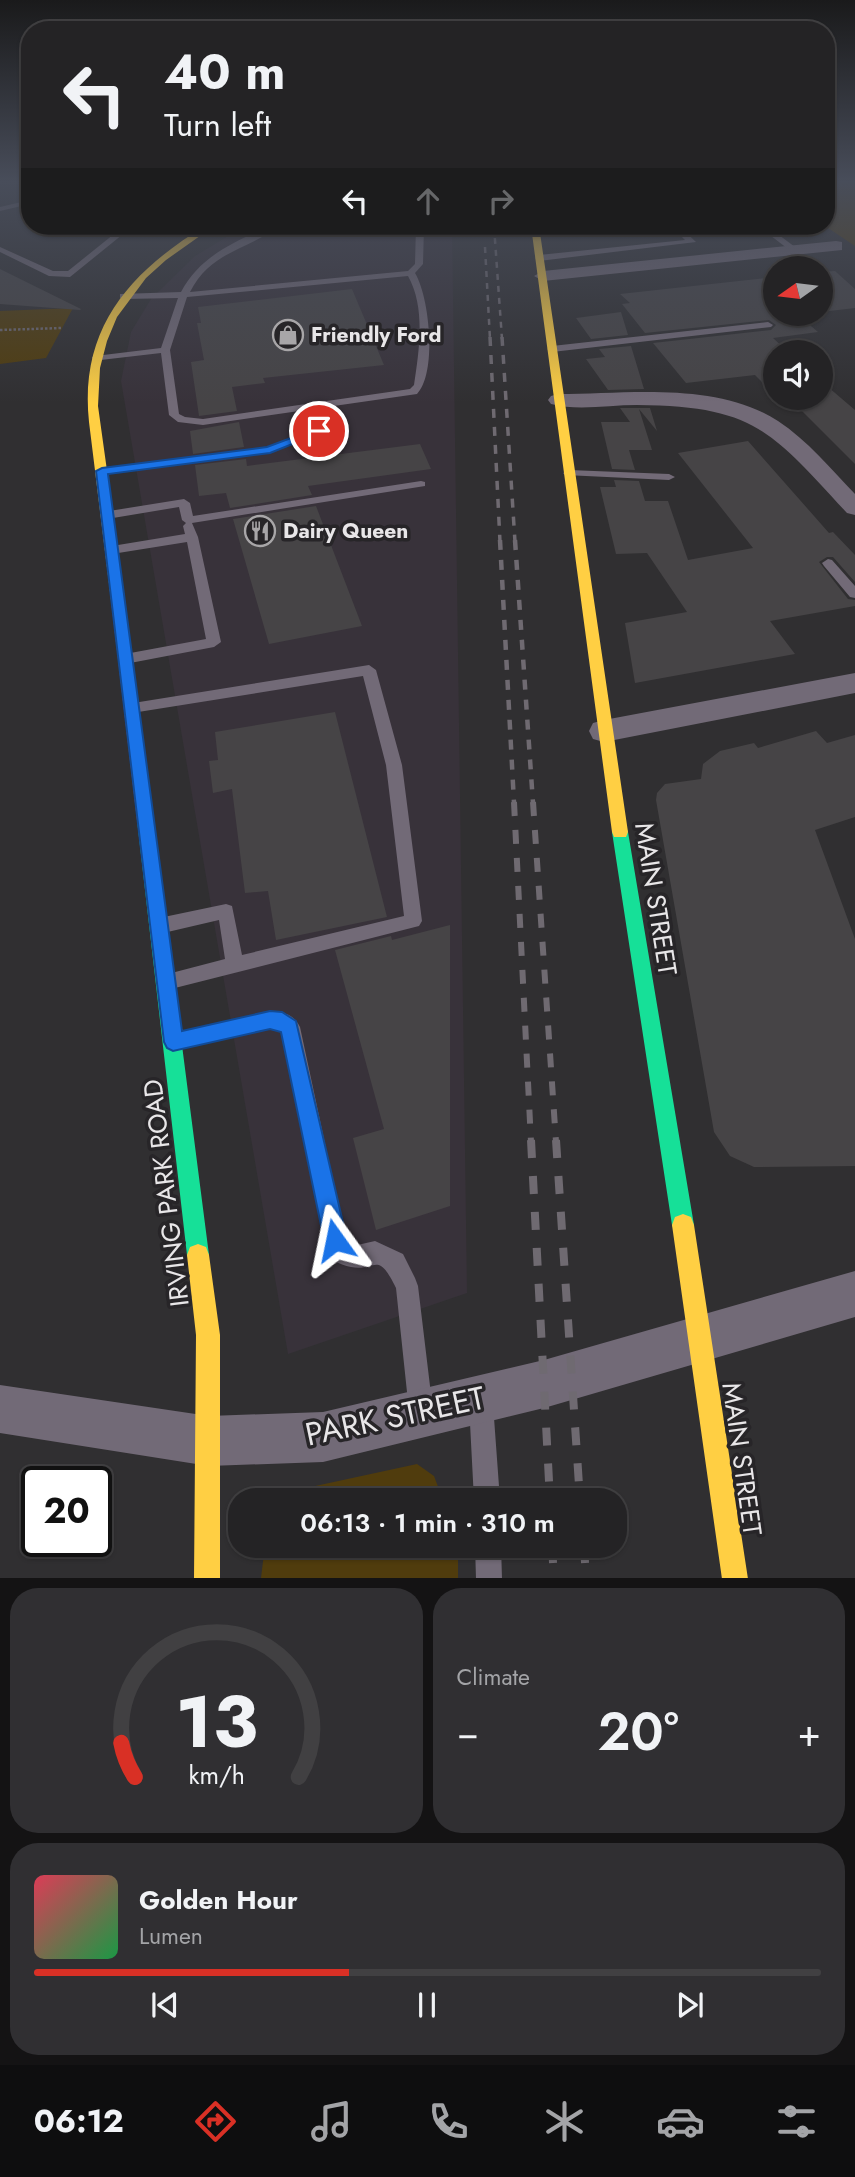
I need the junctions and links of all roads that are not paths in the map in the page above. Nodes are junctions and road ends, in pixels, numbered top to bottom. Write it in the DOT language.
graph roads {
  1 [pos="14,256"];
  2 [pos="92,256"];
  3 [pos="162,256"];
  4 [pos="220,256"];
  5 [pos="419,256"];
  6 [pos="562,256"];
  7 [pos="706,256"];
  8 [pos="734,256"];
  9 [pos="539,258"];
  10 [pos="709,258"];
  11 [pos="411,273"];
  12 [pos="542,276"];
  13 [pos="184,295"];
  14 [pos="123,296"];
  15 [pos="763,326"];
  16 [pos="552,349"];
  17 [pos="164,350"];
  18 [pos="95,359"];
  19 [pos="558,400"];
  20 [pos="319,431"];
  21 [pos="102,471"];
  22 [pos="569,473"];
  23 [pos="669,477"];
  24 [pos="421,484"];
  25 [pos="855,508"];
  26 [pos="107,515"];
  27 [pos="188,520"];
  28 [pos="191,537"];
  29 [pos="112,550"];
  30 [pos="828,563"];
  31 [pos="855,594"];
  32 [pos="125,659"];
  33 [pos="855,682"];
  34 [pos="132,708"];
  35 [pos="604,731"];
  36 [pos="159,926"];
  37 [pos="235,965"];
  38 [pos="167,982"];
  39 [pos="173,1042"];
  40 [pos="855,1294"];
  41 [pos="701,1340"];
  42 [pos="480,1399"];
  43 [pos="0,1409"];
  44 [pos="421,1414"];
  45 [pos="209,1441"];
  46 [pos="486,1488"];
  47 [pos="488,1558"];
  48 [pos="207,1578"];
  49 [pos="489,1578"];
  50 [pos="734,1578"];
  1 -- 2 [label="lane"];
  3 -- 14 [label="main road, IRVING PARK ROAD"];
  4 -- 13 [label="lane"];
  5 -- 11 [label="lane"];
  6 -- 9 [label="lane"];
  7 -- 10 [label="lane"];
  8 -- 10 [label="street"];
  9 -- 12 [label="main road, MAIN STREET"];
  10 -- 12 [label="street"];
  11 -- 13 [label="lane"];
  11 -- 17 [label="lane"];
  12 -- 16 [label="main road, MAIN STREET"];
  13 -- 14 [label="lane"];
  13 -- 17 [label="lane"];
  14 -- 18 [label="main road, IRVING PARK ROAD"];
  15 -- 16 [label="lane"];
  16 -- 19 [label="main road, MAIN STREET"];
  17 -- 18 [label="lane"];
  18 -- 21 [label="main road, IRVING PARK ROAD"];
  19 -- 22 [label="main road, MAIN STREET"];
  19 -- 25 [label="street"];
  20 -- 21 [label="lane"];
  21 -- 26 [label="main road, IRVING PARK ROAD"];
  22 -- 23 [label="lane"];
  22 -- 35 [label="main road, MAIN STREET"];
  24 -- 27 [label="lane"];
  26 -- 27 [label="lane"];
  26 -- 29 [label="main road, IRVING PARK ROAD"];
  27 -- 28 [label="lane"];
  28 -- 29 [label="lane"];
  28 -- 32 [label="lane"];
  29 -- 32 [label="main road, IRVING PARK ROAD"];
  30 -- 31 [label="lane"];
  32 -- 34 [label="main road, IRVING PARK ROAD"];
  33 -- 35 [label="street"];
  34 -- 36 [label="main road, IRVING PARK ROAD"];
  34 -- 37 [label="lane"];
  35 -- 41 [label="main road, MAIN STREET"];
  36 -- 37 [label="lane"];
  36 -- 38 [label="main road, IRVING PARK ROAD"];
  37 -- 38 [label="lane"];
  38 -- 39 [label="main road, IRVING PARK ROAD"];
  39 -- 44 [label="lane"];
  39 -- 45 [label="main road, IRVING PARK ROAD"];
  40 -- 41 [label="street, PARK STREET"];
  41 -- 42 [label="street, PARK STREET"];
  41 -- 50 [label="main road, MAIN STREET"];
  42 -- 44 [label="street, PARK STREET"];
  42 -- 46 [label="lane"];
  43 -- 45 [label="street, PARK STREET"];
  44 -- 45 [label="street, PARK STREET"];
  45 -- 48 [label="main road, IRVING PARK ROAD"];
  47 -- 49 [label="lane"];
}
